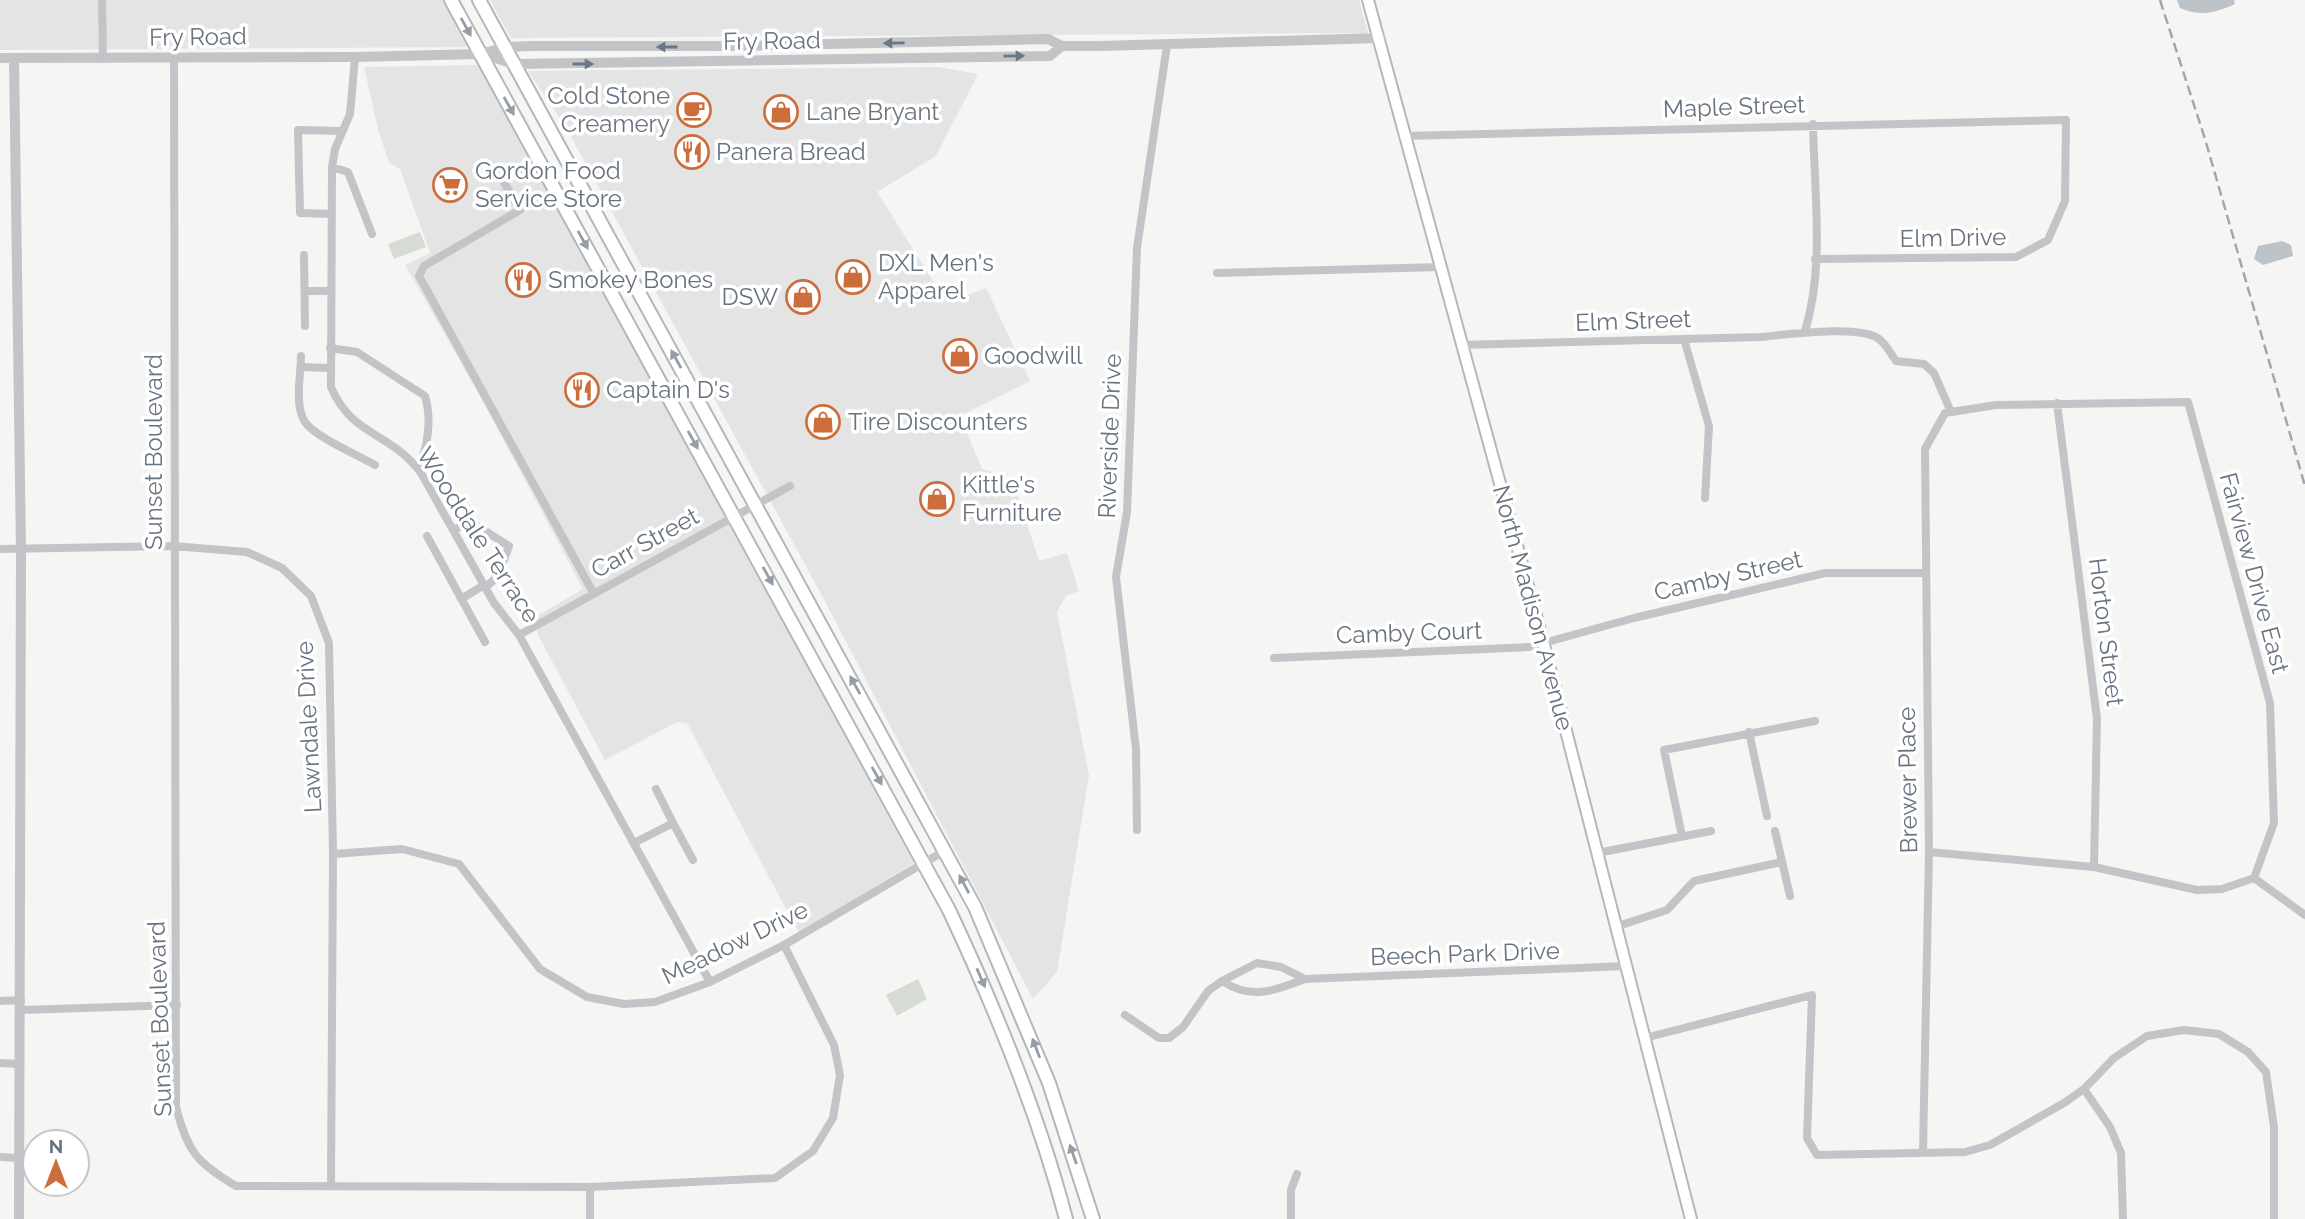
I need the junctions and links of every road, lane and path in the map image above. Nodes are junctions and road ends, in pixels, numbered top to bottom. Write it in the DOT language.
graph roads {
  1 [pos="102,0"];
  2 [pos="451,0"];
  3 [pos="479,0"];
  4 [pos="1368,0"];
  5 [pos="1380,38"];
  6 [pos="1167,45"];
  7 [pos="507,47"];
  8 [pos="1062,47"];
  9 [pos="481,54"];
  10 [pos="355,57"];
  11 [pos="0,58"];
  12 [pos="15,58"];
  13 [pos="174,58"];
  14 [pos="103,59"];
  15 [pos="514,64"];
  16 [pos="2066,120"];
  17 [pos="1813,124"];
  18 [pos="342,131"];
  19 [pos="1404,136"];
  20 [pos="538,159"];
  21 [pos="332,167"];
  22 [pos="331,214"];
  23 [pos="372,234"];
  24 [pos="304,255"];
  25 [pos="1815,260"];
  26 [pos="1441,267"];
  27 [pos="1217,273"];
  28 [pos="305,291"];
  29 [pos="330,291"];
  30 [pos="305,326"];
  31 [pos="1805,331"];
  32 [pos="1684,339"];
  33 [pos="1461,345"];
  34 [pos="330,348"];
  35 [pos="301,356"];
  36 [pos="301,367"];
  37 [pos="329,368"];
  38 [pos="2057,402"];
  39 [pos="1948,412"];
  40 [pos="375,465"];
  41 [pos="418,468"];
  42 [pos="790,486"];
  43 [pos="1705,498"];
  44 [pos="756,504"];
  45 [pos="735,517"];
  46 [pos="453,530"];
  47 [pos="427,536"];
  48 [pos="173,546"];
  49 [pos="0,550"];
  50 [pos="21,551"];
  51 [pos="1925,573"];
  52 [pos="484,587"];
  53 [pos="594,593"];
  54 [pos="461,599"];
  55 [pos="519,635"];
  56 [pos="1543,641"];
  57 [pos="485,642"];
  58 [pos="1274,657"];
  59 [pos="1815,721"];
  60 [pos="1749,732"];
  61 [pos="656,789"];
  62 [pos="1767,817"];
  63 [pos="673,824"];
  64 [pos="1137,830"];
  65 [pos="1710,831"];
  66 [pos="1775,831"];
  67 [pos="1682,836"];
  68 [pos="634,844"];
  69 [pos="946,850"];
  70 [pos="1929,852"];
  71 [pos="1597,853"];
  72 [pos="333,854"];
  73 [pos="692,860"];
  74 [pos="1782,862"];
  75 [pos="923,863"];
  76 [pos="2094,867"];
  77 [pos="2254,878"];
  78 [pos="1790,896"];
  79 [pos="2305,915"];
  80 [pos="1615,927"];
  81 [pos="784,945"];
  82 [pos="1626,966"];
  83 [pos="1306,979"];
  84 [pos="1222,981"];
  85 [pos="710,982"];
  86 [pos="0,1000"];
  87 [pos="20,1005"];
  88 [pos="177,1005"];
  89 [pos="1125,1015"];
  90 [pos="1645,1038"];
  91 [pos="0,1063"];
  92 [pos="20,1064"];
  93 [pos="2084,1089"];
  94 [pos="1923,1152"];
  95 [pos="0,1157"];
  96 [pos="19,1158"];
  97 [pos="1297,1174"];
  98 [pos="331,1184"];
  99 [pos="590,1187"];
  100 [pos="19,1219"];
  101 [pos="590,1219"];
  102 [pos="1066,1219"];
  103 [pos="1093,1219"];
  104 [pos="1291,1219"];
  105 [pos="1691,1219"];
  106 [pos="2123,1219"];
  107 [pos="2274,1219"];
  1 -- 14 [label="street"];
  2 -- 9 [label="main road, one-way"];
  3 -- 7 [label="main road"];
  4 -- 5 [label="main road, North Madison Avenue"];
  5 -- 6 [label="street, Fry Road"];
  5 -- 19 [label="main road, North Madison Avenue"];
  6 -- 8 [label="street, Fry Road"];
  6 -- 64 [label="street, Riverside Drive"];
  8 -- 7 [label="street, Fry Road, one-way"];
  7 -- 9 [label="street, Fry Road"];
  7 -- 15 [label="main road"];
  15 -- 8 [label="street, Fry Road, one-way"];
  9 -- 10 [label="street, Fry Road"];
  9 -- 15 [label="street, Fry Road"];
  9 -- 20 [label="main road, one-way"];
  10 -- 13 [label="street, Fry Road"];
  10 -- 18 [label="street, Wooddale Terrace"];
  11 -- 12 [label="street, Fry Road"];
  12 -- 14 [label="street, Fry Road"];
  12 -- 50 [label="street"];
  13 -- 14 [label="street, Fry Road"];
  13 -- 48 [label="street, Sunset Boulevard"];
  44 -- 15 [label="main road, one-way"];
  16 -- 17 [label="street, Maple Street"];
  16 -- 25 [label="street, Elm Drive"];
  17 -- 19 [label="street, Maple Street"];
  17 -- 25 [label="street"];
  18 -- 21 [label="street, Wooddale Terrace"];
  18 -- 22 [label="street"];
  19 -- 26 [label="main road, North Madison Avenue"];
  20 -- 45 [label="main road, one-way"];
  20 -- 53 [label="street"];
  21 -- 22 [label="street, Wooddale Terrace"];
  21 -- 23 [label="street"];
  22 -- 29 [label="street, Wooddale Terrace"];
  24 -- 28 [label="street"];
  25 -- 31 [label="street"];
  26 -- 27 [label="street"];
  26 -- 33 [label="main road, North Madison Avenue"];
  28 -- 29 [label="street"];
  28 -- 30 [label="street"];
  29 -- 34 [label="street, Wooddale Terrace"];
  31 -- 32 [label="street, Elm Street"];
  31 -- 39 [label="street, Elm Street"];
  32 -- 33 [label="street, Elm Street"];
  32 -- 43 [label="street"];
  33 -- 56 [label="main road, North Madison Avenue"];
  34 -- 37 [label="street, Wooddale Terrace"];
  34 -- 41 [label="street"];
  35 -- 36 [label="street"];
  36 -- 37 [label="street"];
  36 -- 40 [label="street"];
  37 -- 41 [label="street, Wooddale Terrace"];
  38 -- 39 [label="street"];
  38 -- 76 [label="street, Horton Street"];
  38 -- 77 [label="street, Fairview Drive East"];
  39 -- 51 [label="street, Brewer Place"];
  41 -- 46 [label="street, Wooddale Terrace"];
  42 -- 44 [label="street, Carr Street"];
  44 -- 45 [label="street, Carr Street"];
  69 -- 44 [label="main road, one-way"];
  45 -- 53 [label="street, Carr Street"];
  45 -- 75 [label="main road, one-way"];
  46 -- 52 [label="street, Wooddale Terrace"];
  46 -- 52 [label="street"];
  47 -- 54 [label="street"];
  48 -- 50 [label="street, Lawndale Drive"];
  48 -- 72 [label="street, Lawndale Drive"];
  48 -- 88 [label="street, Sunset Boulevard"];
  49 -- 50 [label="street, Lawndale Drive"];
  50 -- 87 [label="street"];
  51 -- 56 [label="street, Camby Street"];
  51 -- 70 [label="street, Brewer Place"];
  52 -- 54 [label="street"];
  52 -- 55 [label="street, Wooddale Terrace"];
  53 -- 55 [label="street, Carr Street"];
  54 -- 57 [label="street"];
  55 -- 68 [label="street, Wooddale Terrace"];
  56 -- 58 [label="street, Camby Court"];
  56 -- 71 [label="main road, North Madison Avenue"];
  59 -- 60 [label="street"];
  60 -- 62 [label="street"];
  60 -- 67 [label="street"];
  61 -- 63 [label="street"];
  63 -- 68 [label="street"];
  63 -- 73 [label="street"];
  65 -- 67 [label="street"];
  66 -- 74 [label="street"];
  67 -- 71 [label="street"];
  68 -- 85 [label="street, Wooddale Terrace"];
  69 -- 75 [label="street, Meadow Drive"];
  103 -- 69 [label="main road, one-way"];
  70 -- 76 [label="street"];
  70 -- 94 [label="street, Brewer Place"];
  71 -- 80 [label="main road, North Madison Avenue"];
  72 -- 85 [label="street, Meadow Drive"];
  72 -- 98 [label="street, Lawndale Drive"];
  74 -- 78 [label="street"];
  74 -- 80 [label="street"];
  75 -- 81 [label="street, Meadow Drive"];
  75 -- 102 [label="main road, one-way"];
  76 -- 77 [label="street"];
  77 -- 79 [label="street"];
  80 -- 82 [label="main road, North Madison Avenue"];
  81 -- 85 [label="street, Meadow Drive"];
  81 -- 99 [label="street, Sunset Boulevard"];
  82 -- 83 [label="street, Beech Park Drive"];
  82 -- 90 [label="main road, North Madison Avenue"];
  83 -- 84 [label="street, Beech Park Drive"];
  83 -- 84 [label="street, Beech Park Drive"];
  84 -- 89 [label="street, Beech Park Drive"];
  86 -- 87 [label="street"];
  87 -- 88 [label="street"];
  87 -- 92 [label="street"];
  88 -- 98 [label="street, Sunset Boulevard"];
  90 -- 94 [label="street"];
  90 -- 105 [label="main road, North Madison Avenue"];
  91 -- 92 [label="street"];
  92 -- 96 [label="street"];
  93 -- 94 [label="street"];
  93 -- 106 [label="street"];
  93 -- 107 [label="street"];
  95 -- 96 [label="street"];
  96 -- 100 [label="street"];
  97 -- 104 [label="street"];
  98 -- 99 [label="street, Sunset Boulevard"];
  99 -- 101 [label="street"];
}
